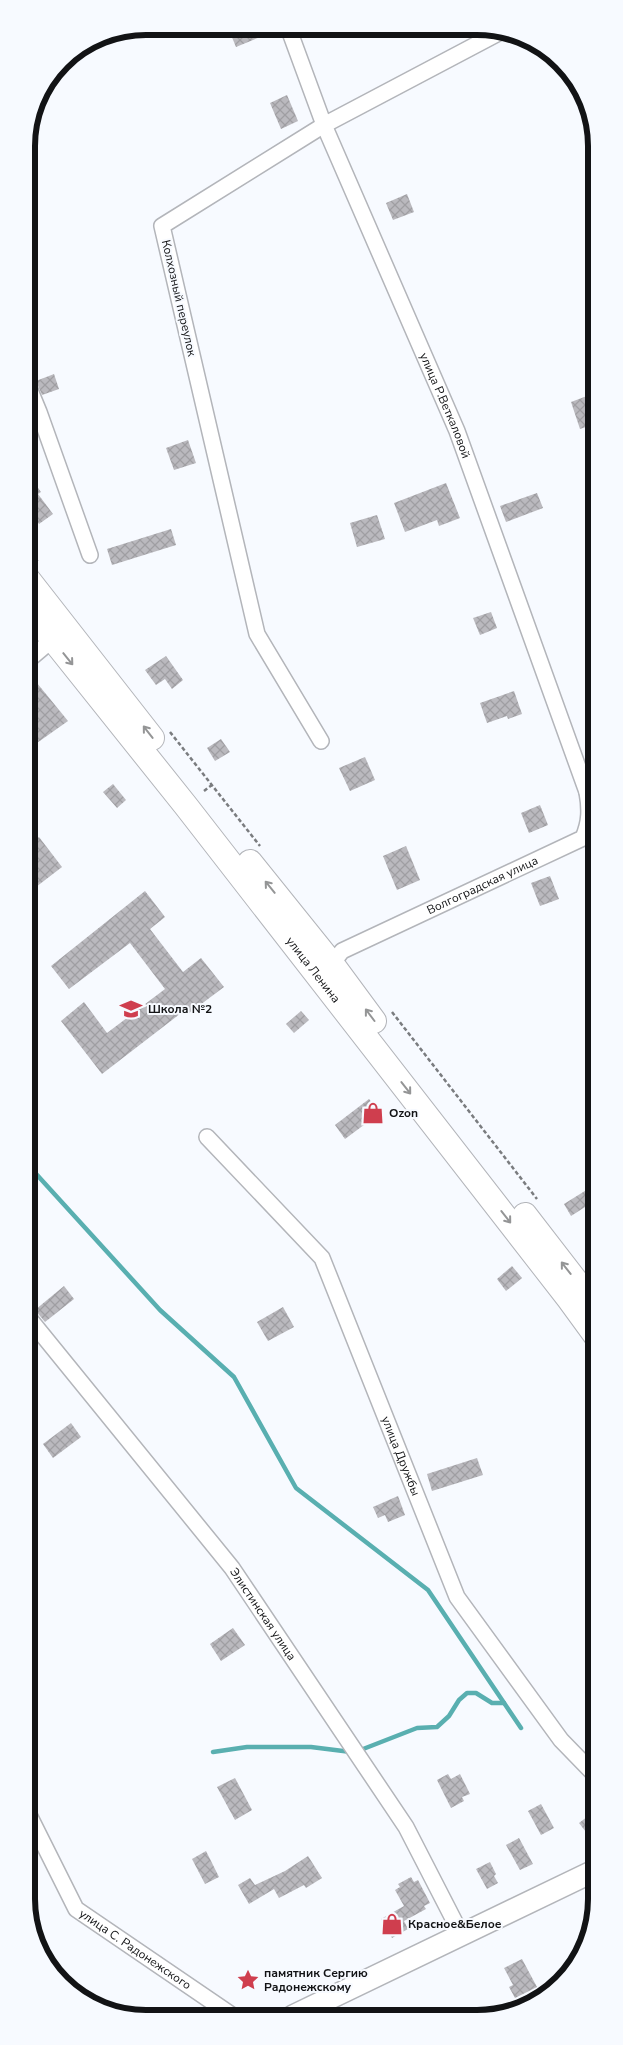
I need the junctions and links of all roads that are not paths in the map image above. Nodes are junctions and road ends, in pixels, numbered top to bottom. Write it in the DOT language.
graph roads {
  1 [pos="291,35"];
  2 [pos="492,36"];
  3 [pos="324,125"];
  4 [pos="35,405"];
  5 [pos="90,555"];
  6 [pos="35,592"];
  7 [pos="35,614"];
  8 [pos="59,634"];
  9 [pos="35,654"];
  10 [pos="321,741"];
  11 [pos="588,779"];
  12 [pos="588,827"];
  13 [pos="324,969"];
  14 [pos="207,1137"];
  15 [pos="588,1297"];
  16 [pos="588,1325"];
  17 [pos="35,1326"];
  18 [pos="588,1768"];
  19 [pos="35,1827"];
  20 [pos="588,1874"];
  21 [pos="462,1936"];
  22 [pos="224,2010"];
  23 [pos="308,2010"];
  1 -- 3 [label="street, улица Р.Веткаловой"];
  2 -- 3 [label="street, Колхозный переулок"];
  3 -- 10 [label="street, Колхозный переулок"];
  3 -- 11 [label="street, улица Р.Веткаловой"];
  4 -- 5 [label="street"];
  6 -- 8 [label="main road, улица Ленина"];
  7 -- 8 [label="main road, улица Ленина"];
  8 -- 9 [label="street"];
  8 -- 13 [label="main road, улица Ленина"];
  12 -- 13 [label="street, Волгоградская улица"];
  15 -- 13 [label="main road, улица Ленина, one-way"];
  13 -- 16 [label="main road, улица Ленина, one-way"];
  14 -- 18 [label="street, улица Дружбы"];
  17 -- 21 [label="street, Элистинская улица"];
  19 -- 22 [label="street, улица С. Радонежского"];
  20 -- 21 [label="street"];
  21 -- 23 [label="street"];
}
